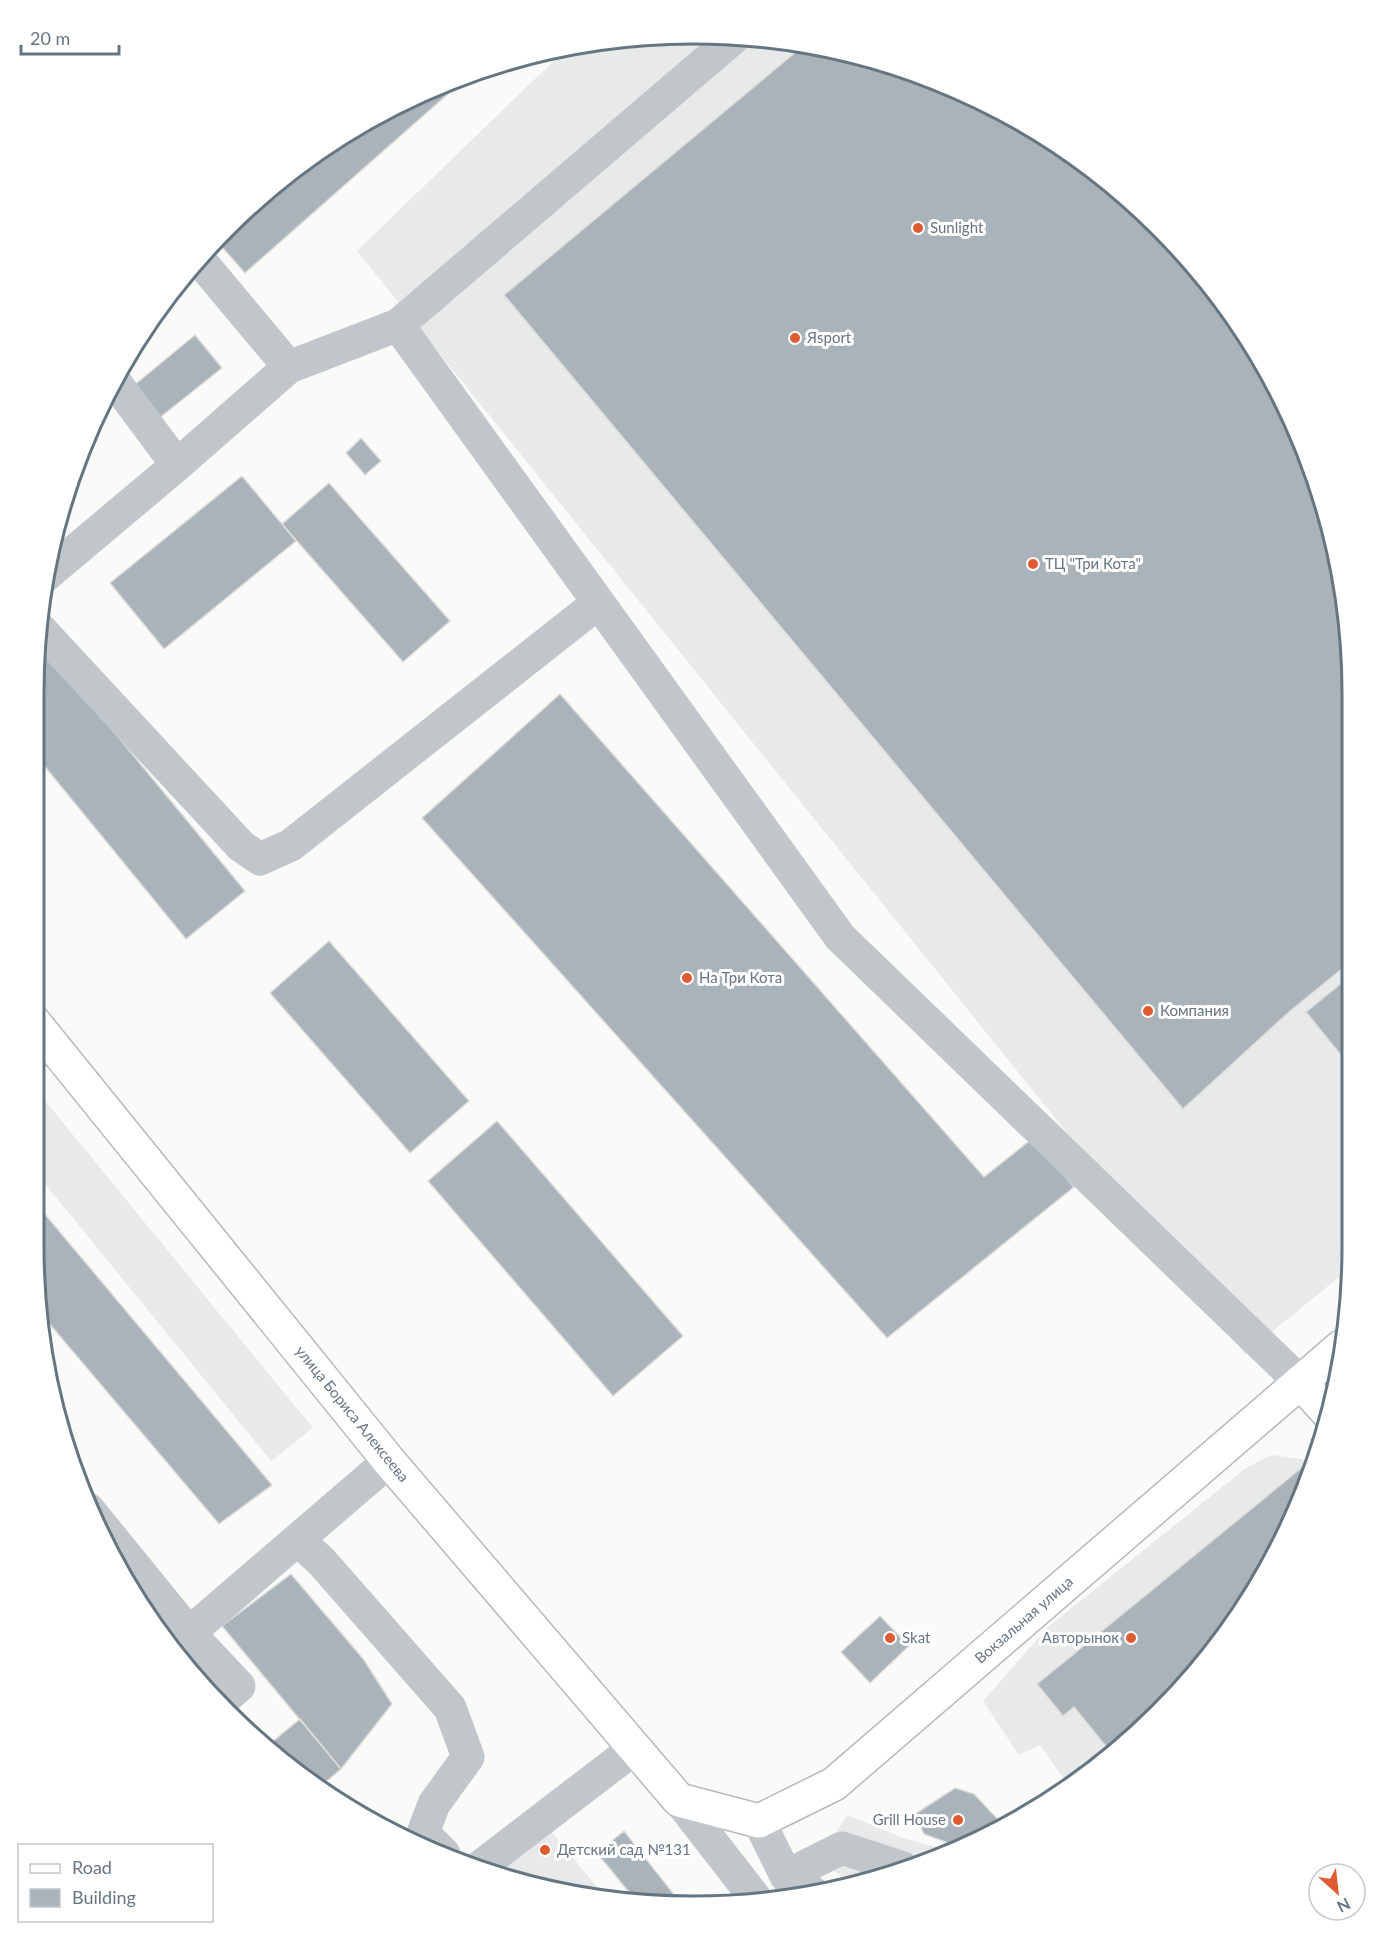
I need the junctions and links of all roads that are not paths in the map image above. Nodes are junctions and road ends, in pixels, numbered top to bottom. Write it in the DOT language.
graph roads {
  1 [pos="725,45"];
  2 [pos="204,266"];
  3 [pos="399,325"];
  4 [pos="289,367"];
  5 [pos="119,388"];
  6 [pos="177,465"];
  7 [pos="56,567"];
  8 [pos="598,603"];
  9 [pos="46,636"];
  10 [pos="44,1036"];
  11 [pos="1332,1354"];
  12 [pos="1300,1382"];
  13 [pos="1321,1405"];
  14 [pos="389,1461"];
  15 [pos="112,1538"];
  16 [pos="298,1540"];
  17 [pos="189,1633"];
  18 [pos="226,1698"];
  19 [pos="635,1748"];
  20 [pos="679,1800"];
  21 [pos="759,1821"];
  22 [pos="432,1842"];
  23 [pos="486,1863"];
  24 [pos="892,1865"];
  25 [pos="799,1884"];
  26 [pos="752,1893"];
  1 -- 3 [label="lane"];
  2 -- 4 [label="lane"];
  3 -- 4 [label="lane"];
  3 -- 8 [label="lane"];
  4 -- 6 [label="lane"];
  5 -- 6 [label="lane"];
  6 -- 7 [label="lane"];
  8 -- 9 [label="lane"];
  8 -- 12 [label="lane"];
  10 -- 14 [label="main road, улица Бориса Алексеева"];
  11 -- 12 [label="main road, Вокзальная улица"];
  12 -- 13 [label="main road"];
  12 -- 21 [label="main road, Вокзальная улица"];
  14 -- 16 [label="lane"];
  14 -- 19 [label="main road, улица Бориса Алексеева"];
  15 -- 17 [label="lane"];
  16 -- 17 [label="lane"];
  16 -- 22 [label="lane"];
  17 -- 18 [label="lane"];
  19 -- 20 [label="main road, улица Бориса Алексеева"];
  19 -- 23 [label="lane"];
  20 -- 21 [label="main road"];
  20 -- 26 [label="lane"];
  21 -- 25 [label="lane"];
  24 -- 25 [label="lane"];
}
